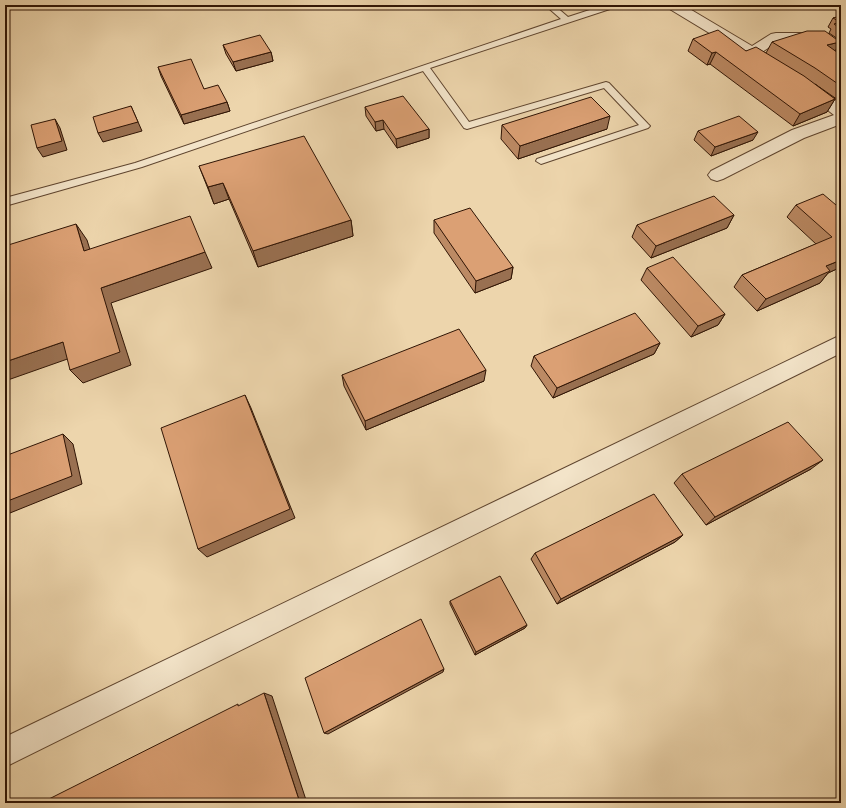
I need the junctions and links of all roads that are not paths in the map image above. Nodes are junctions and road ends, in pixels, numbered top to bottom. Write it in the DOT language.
graph roads {
  1 [pos="549,5"];
  2 [pos="613,5"];
  3 [pos="673,5"];
  4 [pos="567,20"];
  5 [pos="841,50"];
  6 [pos="751,53"];
  7 [pos="425,68"];
  8 [pos="783,72"];
  9 [pos="796,80"];
  10 [pos="841,112"];
  11 [pos="841,118"];
  12 [pos="541,161"];
  13 [pos="716,175"];
  14 [pos="5,202"];
  15 [pos="841,343"];
  16 [pos="5,752"];
  1 -- 4 [label="lane"];
  2 -- 4 [label="lane"];
  3 -- 6 [label="street"];
  4 -- 7 [label="lane"];
  5 -- 6 [label="street"];
  6 -- 8 [label="street"];
  7 -- 12 [label="lane"];
  7 -- 14 [label="lane"];
  9 -- 10 [label="street"];
  11 -- 13 [label="street"];
  15 -- 16 [label="street"];
}
